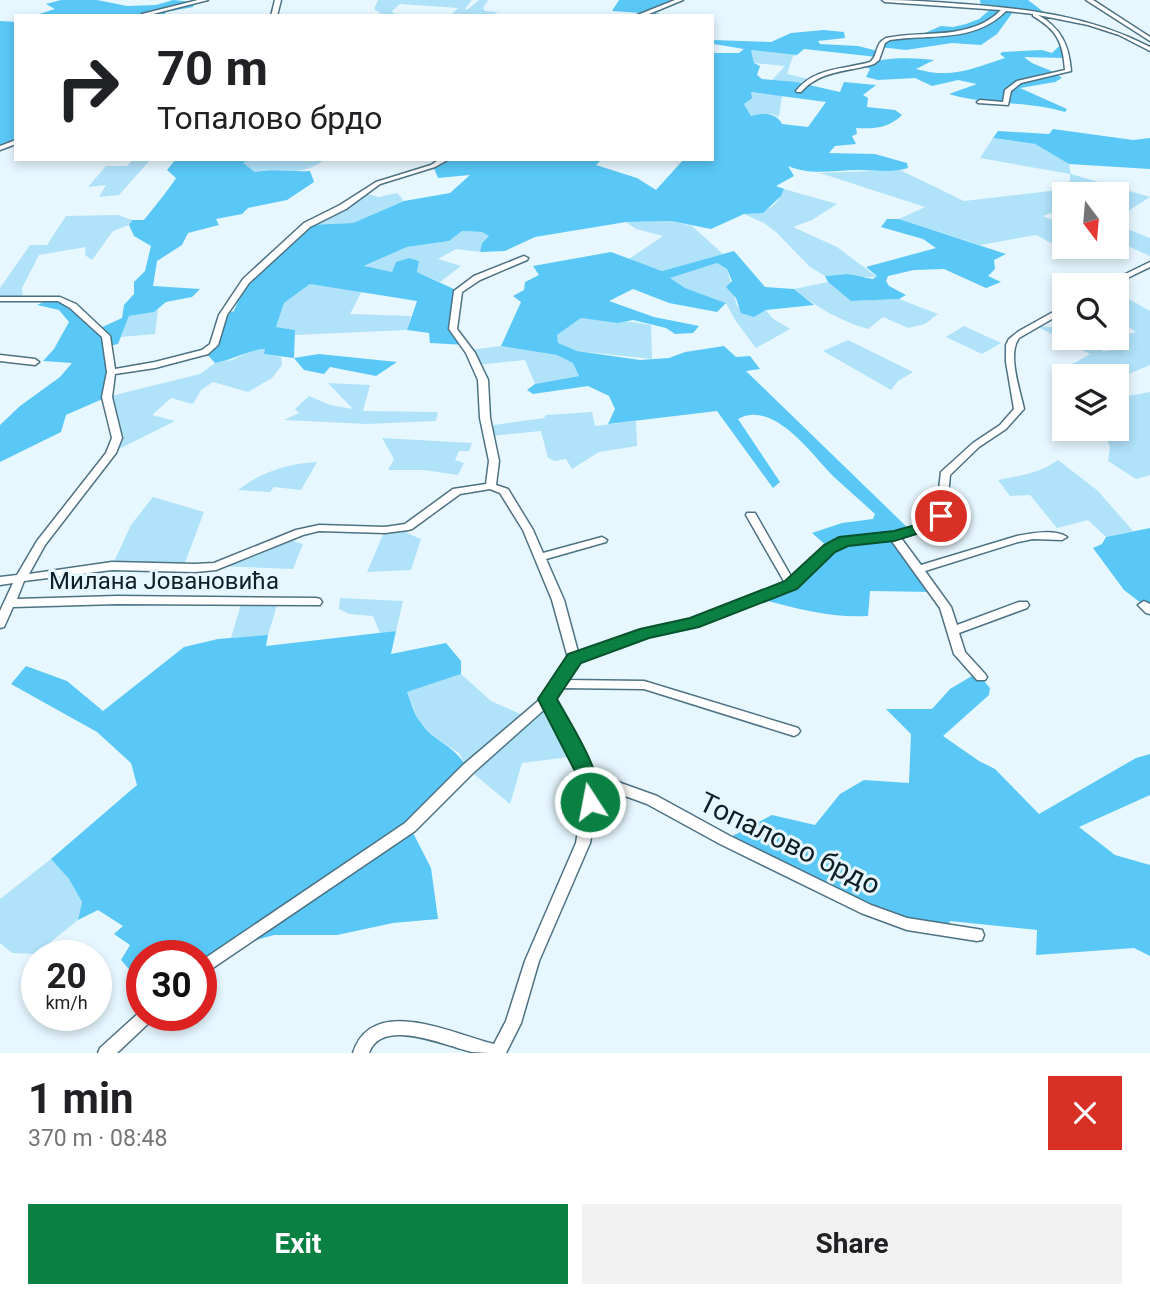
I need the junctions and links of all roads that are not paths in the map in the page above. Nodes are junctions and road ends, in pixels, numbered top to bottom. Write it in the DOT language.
graph roads {
  1 [pos="205,0"];
  2 [pos="680,0"];
  3 [pos="885,0"];
  4 [pos="1089,0"];
  5 [pos="1006,8"];
  6 [pos="1029,13"];
  7 [pos="145,14"];
  8 [pos="643,14"];
  9 [pos="1150,39"];
  10 [pos="1148,46"];
  11 [pos="799,91"];
  12 [pos="980,102"];
  13 [pos="442,161"];
  14 [pos="524,258"];
  15 [pos="1150,264"];
  16 [pos="1129,274"];
  17 [pos="0,299"];
  18 [pos="1052,318"];
  19 [pos="0,358"];
  20 [pos="35,362"];
  21 [pos="111,372"];
  22 [pos="491,486"];
  23 [pos="751,516"];
  24 [pos="894,536"];
  25 [pos="1062,537"];
  26 [pos="601,540"];
  27 [pos="540,557"];
  28 [pos="920,569"];
  29 [pos="20,579"];
  30 [pos="0,581"];
  31 [pos="791,585"];
  32 [pos="316,602"];
  33 [pos="11,603"];
  34 [pos="1023,605"];
  35 [pos="0,624"];
  36 [pos="953,631"];
  37 [pos="575,658"];
  38 [pos="981,677"];
  39 [pos="559,684"];
  40 [pos="548,699"];
  41 [pos="794,731"];
  42 [pos="588,777"];
  43 [pos="977,935"];
  44 [pos="217,958"];
  45 [pos="130,1031"];
  46 [pos="106,1053"];
  47 [pos="361,1053"];
  48 [pos="497,1053"];
  1 -- 7 [label="street"];
  2 -- 8 [label="street"];
  3 -- 5 [label="street"];
  4 -- 9 [label="street"];
  5 -- 6 [label="street"];
  5 -- 11 [label="street"];
  6 -- 10 [label="street"];
  6 -- 12 [label="street"];
  13 -- 21 [label="street"];
  14 -- 22 [label="street"];
  15 -- 16 [label="street"];
  17 -- 21 [label="street, Милана Јовановића"];
  18 -- 24 [label="street"];
  19 -- 20 [label="street"];
  21 -- 29 [label="street, Милана Јовановића"];
  22 -- 27 [label="street"];
  22 -- 29 [label="street, Милана Јовановића"];
  23 -- 31 [label="street"];
  24 -- 28 [label="street"];
  24 -- 31 [label="street"];
  25 -- 28 [label="street"];
  26 -- 27 [label="street"];
  27 -- 37 [label="street"];
  28 -- 36 [label="street"];
  29 -- 30 [label="street"];
  29 -- 33 [label="street, Милана Јовановића"];
  31 -- 37 [label="street"];
  32 -- 33 [label="street, Милана Јовановића"];
  33 -- 35 [label="street, Милана Јовановића"];
  34 -- 36 [label="street"];
  36 -- 38 [label="street"];
  37 -- 39 [label="street"];
  39 -- 40 [label="street"];
  39 -- 41 [label="street"];
  40 -- 42 [label="street"];
  40 -- 44 [label="street"];
  42 -- 43 [label="street, Топалово брдо"];
  42 -- 48 [label="street"];
  45 -- 46 [label="street"];
  47 -- 48 [label="street"];
}
